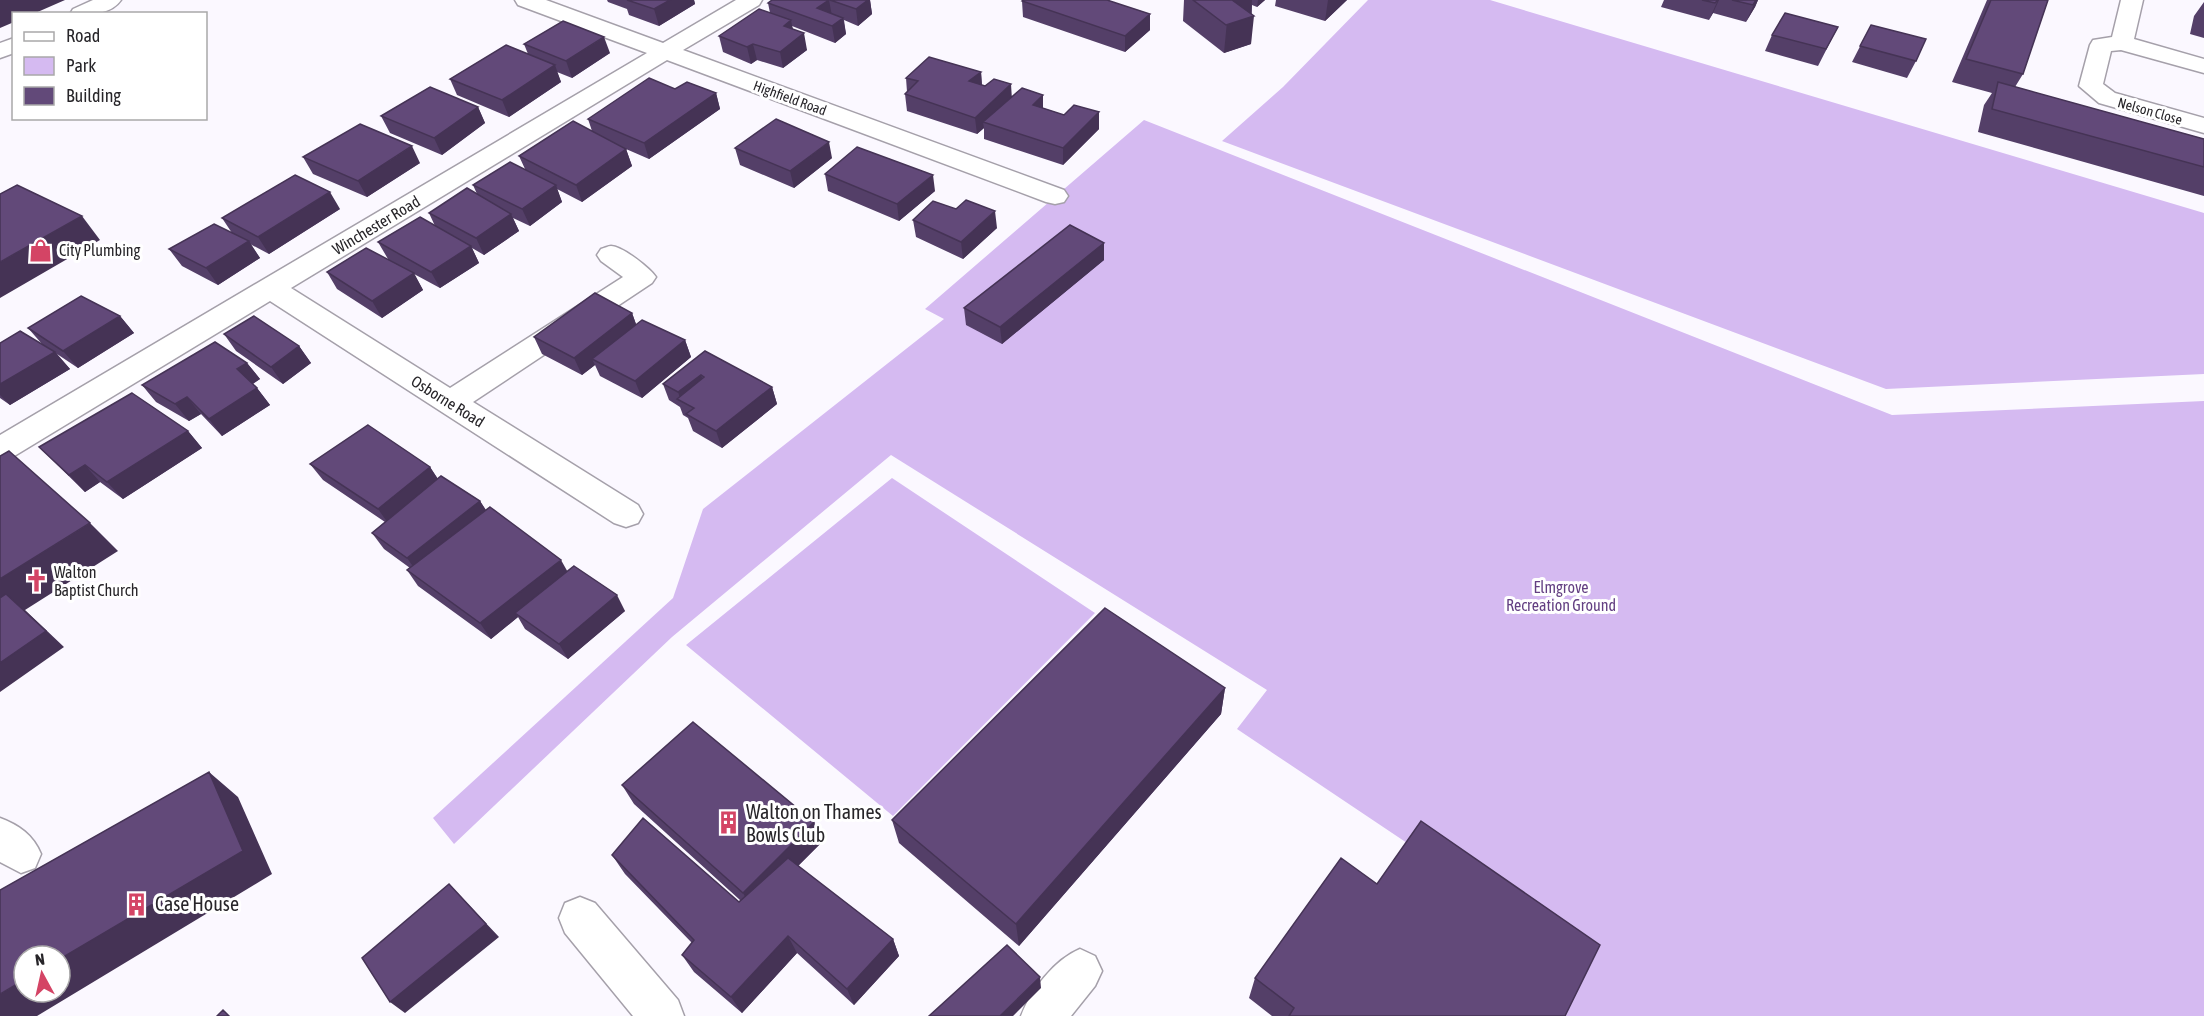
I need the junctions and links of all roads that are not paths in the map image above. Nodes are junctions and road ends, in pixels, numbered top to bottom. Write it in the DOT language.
graph roads {
  1 [pos="110,0"];
  2 [pos="526,0"];
  3 [pos="752,0"];
  4 [pos="2132,0"];
  5 [pos="85,12"];
  6 [pos="2122,43"];
  7 [pos="667,52"];
  8 [pos="2204,66"];
  9 [pos="2204,126"];
  10 [pos="1055,196"];
  11 [pos="610,255"];
  12 [pos="270,288"];
  13 [pos="450,402"];
  14 [pos="0,450"];
  15 [pos="626,513"];
  16 [pos="580,918"];
  17 [pos="1080,971"];
  18 [pos="662,1016"];
  19 [pos="1043,1016"];
  1 -- 5 [label="street"];
  2 -- 7 [label="street, Highfield Road"];
  3 -- 7 [label="street, Winchester Road"];
  4 -- 6 [label="street"];
  6 -- 8 [label="street"];
  6 -- 9 [label="street, Nelson Close"];
  7 -- 10 [label="street, Highfield Road"];
  7 -- 12 [label="street, Winchester Road"];
  11 -- 13 [label="street"];
  12 -- 13 [label="street, Osborne Road"];
  12 -- 14 [label="street, Winchester Road"];
  13 -- 15 [label="street, Osborne Road"];
  16 -- 18 [label="street"];
  17 -- 19 [label="street"];
}
